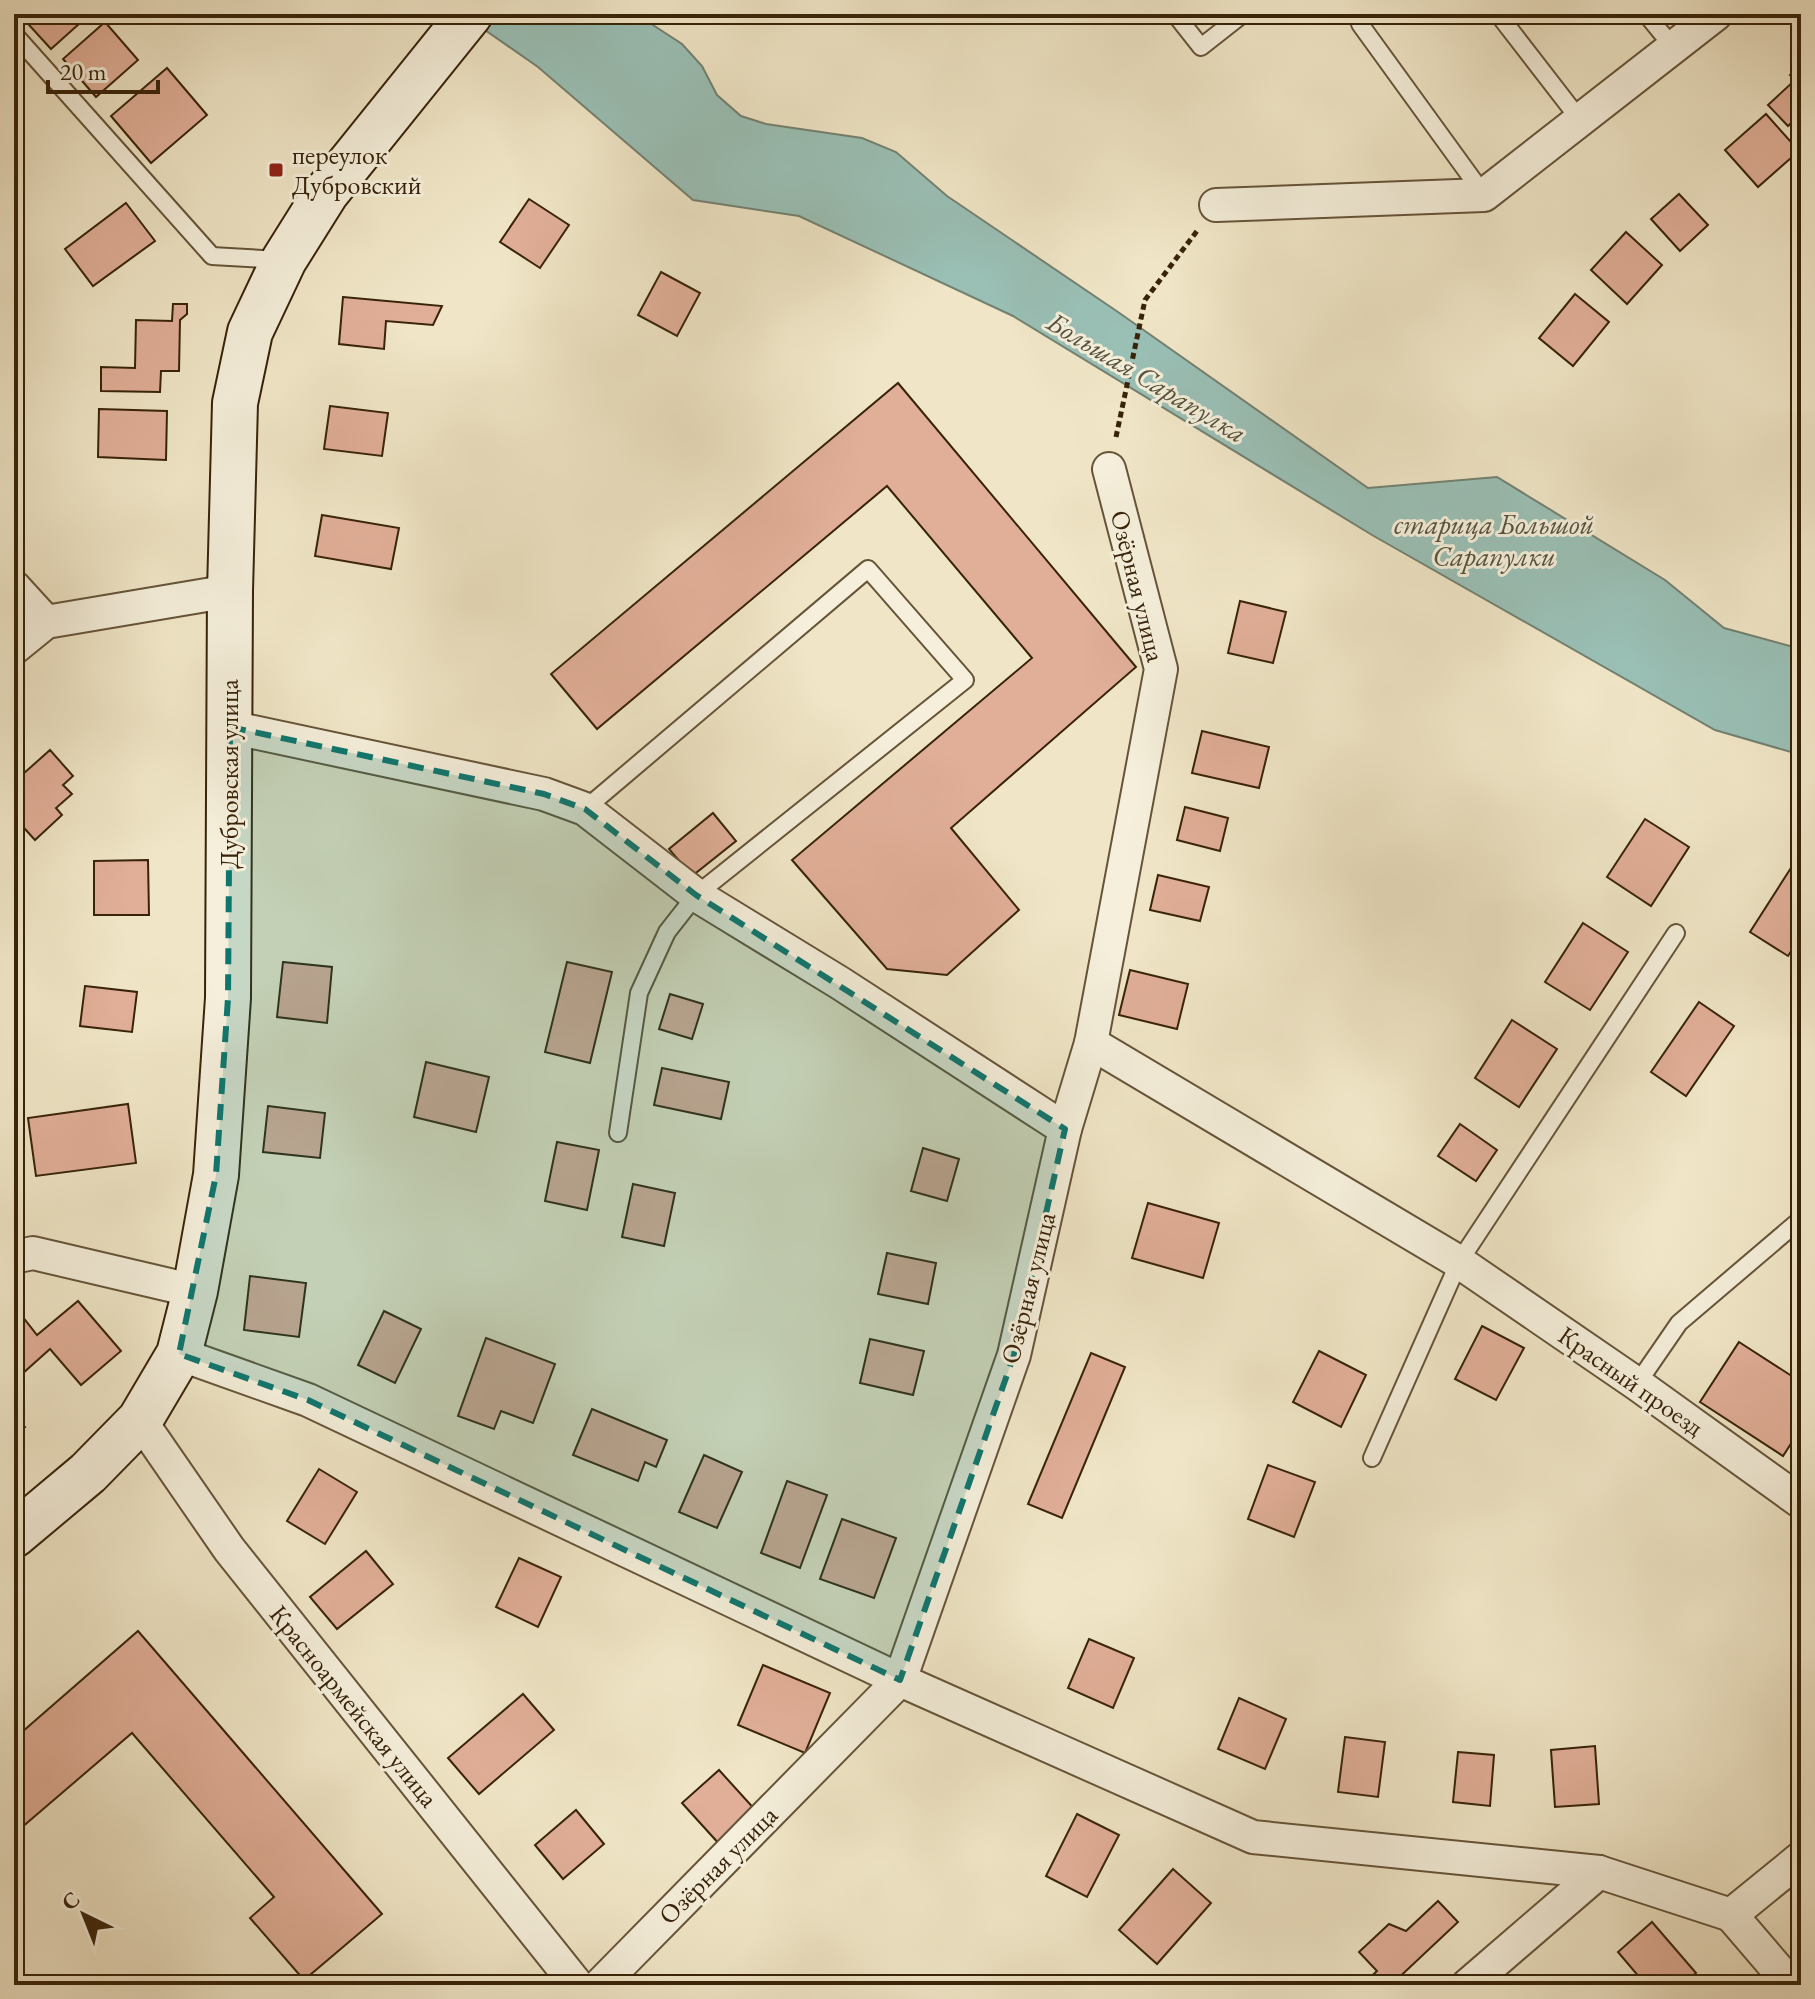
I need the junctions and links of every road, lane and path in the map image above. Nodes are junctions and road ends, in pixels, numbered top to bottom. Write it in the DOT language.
graph roads {
  1 [pos="470,14"];
  2 [pos="1175,14"];
  3 [pos="1243,14"];
  4 [pos="1498,14"];
  5 [pos="1646,14"];
  6 [pos="1716,14"];
  7 [pos="1360,24"];
  8 [pos="14,34"];
  9 [pos="1673,47"];
  10 [pos="1580,120"];
  11 [pos="1484,195"];
  12 [pos="1216,205"];
  13 [pos="284,260"];
  14 [pos="1121,412"];
  15 [pos="1109,469"];
  16 [pos="14,587"];
  17 [pos="230,591"];
  18 [pos="46,622"];
  19 [pos="14,648"];
  20 [pos="230,727"];
  21 [pos="585,809"];
  22 [pos="696,895"];
  23 [pos="1676,933"];
  24 [pos="1091,1043"];
  25 [pos="1065,1129"];
  26 [pos="618,1133"];
  27 [pos="1801,1219"];
  28 [pos="14,1257"];
  29 [pos="1459,1262"];
  30 [pos="195,1291"];
  31 [pos="179,1354"];
  32 [pos="1637,1384"];
  33 [pos="140,1420"];
  34 [pos="1372,1458"];
  35 [pos="1801,1502"];
  36 [pos="14,1535"];
  37 [pos="900,1680"];
  38 [pos="1801,1858"];
  39 [pos="1599,1872"];
  40 [pos="1731,1915"];
  41 [pos="577,1985"];
  42 [pos="600,1985"];
  43 [pos="1468,1985"];
  44 [pos="1791,1985"];
  1 -- 13 [label="main road, Дубровская улица"];
  2 -- 3 [label="lane"];
  4 -- 10 [label="lane"];
  5 -- 9 [label="lane"];
  6 -- 9 [label="street"];
  7 -- 11 [label="lane"];
  8 -- 13 [label="lane"];
  9 -- 10 [label="street"];
  10 -- 11 [label="street"];
  11 -- 12 [label="street"];
  12 -- 14 [label="path"];
  13 -- 17 [label="main road, Дубровская улица"];
  15 -- 24 [label="street, Озёрная улица"];
  16 -- 18 [label="street"];
  17 -- 18 [label="street"];
  17 -- 20 [label="main road, Дубровская улица"];
  18 -- 19 [label="street"];
  20 -- 21 [label="street"];
  20 -- 30 [label="main road, Дубровская улица"];
  21 -- 22 [label="street"];
  21 -- 22 [label="lane"];
  22 -- 25 [label="street"];
  22 -- 26 [label="lane"];
  23 -- 29 [label="lane"];
  24 -- 25 [label="street, Озёрная улица"];
  24 -- 29 [label="street, Красный проезд"];
  25 -- 37 [label="street, Озёрная улица"];
  27 -- 32 [label="lane"];
  28 -- 30 [label="street"];
  29 -- 32 [label="street, Красный проезд"];
  29 -- 34 [label="lane"];
  30 -- 31 [label="main road, Дубровская улица"];
  31 -- 33 [label="main road, Дубровская улица"];
  31 -- 37 [label="street"];
  32 -- 35 [label="street, Красный проезд"];
  33 -- 36 [label="main road, Дубровская улица"];
  33 -- 41 [label="street, Красноармейская улица"];
  37 -- 39 [label="street"];
  37 -- 42 [label="street, Озёрная улица"];
  38 -- 40 [label="street"];
  39 -- 40 [label="street"];
  39 -- 43 [label="street"];
  40 -- 44 [label="street"];
}
